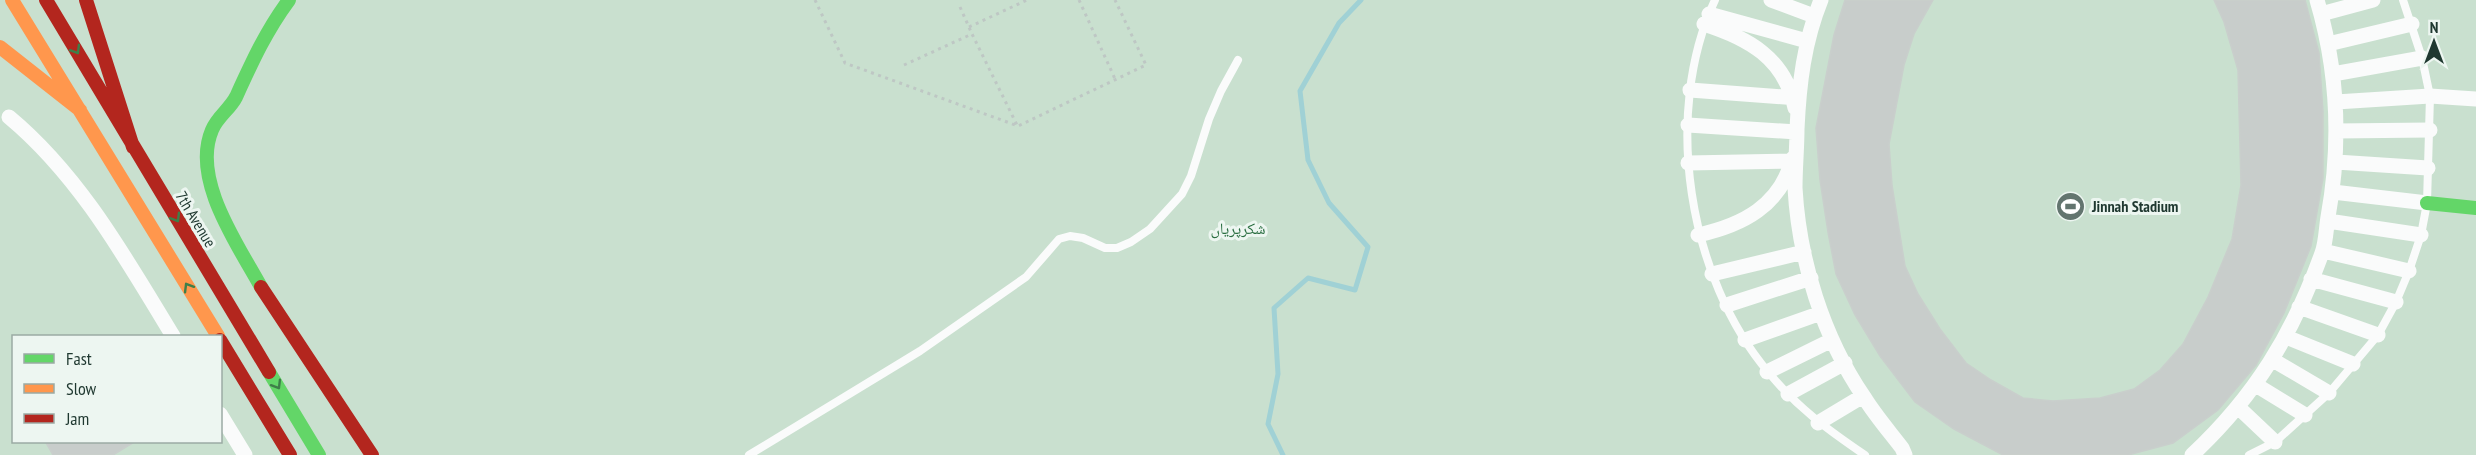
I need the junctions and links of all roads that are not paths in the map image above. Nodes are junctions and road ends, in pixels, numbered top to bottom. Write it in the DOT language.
graph roads {
  1 [pos="12,0"];
  2 [pos="46,0"];
  3 [pos="86,0"];
  4 [pos="289,0"];
  5 [pos="1771,0"];
  6 [pos="1821,0"];
  7 [pos="2373,0"];
  8 [pos="2403,0"];
  9 [pos="2319,7"];
  10 [pos="1709,13"];
  11 [pos="1814,16"];
  12 [pos="2412,24"];
  13 [pos="1807,41"];
  14 [pos="2328,44"];
  15 [pos="0,47"];
  16 [pos="2422,58"];
  17 [pos="1238,60"];
  18 [pos="2333,74"];
  19 [pos="1690,90"];
  20 [pos="2430,96"];
  21 [pos="1798,98"];
  22 [pos="2476,99"];
  23 [pos="2336,102"];
  24 [pos="80,110"];
  25 [pos="9,117"];
  26 [pos="1688,124"];
  27 [pos="2430,130"];
  28 [pos="2336,131"];
  29 [pos="1797,132"];
  30 [pos="133,147"];
  31 [pos="1795,161"];
  32 [pos="2336,162"];
  33 [pos="1688,163"];
  34 [pos="2428,168"];
  35 [pos="2333,192"];
  36 [pos="2427,203"];
  37 [pos="2476,208"];
  38 [pos="2328,221"];
  39 [pos="1698,235"];
  40 [pos="2421,235"];
  41 [pos="2323,251"];
  42 [pos="1804,252"];
  43 [pos="2409,271"];
  44 [pos="1712,274"];
  45 [pos="1811,278"];
  46 [pos="2311,279"];
  47 [pos="2396,302"];
  48 [pos="1727,305"];
  49 [pos="2299,308"];
  50 [pos="1821,314"];
  51 [pos="2378,334"];
  52 [pos="172,335"];
  53 [pos="217,335"];
  54 [pos="2286,337"];
  55 [pos="1745,340"];
  56 [pos="1832,340"];
  57 [pos="222,343"];
  58 [pos="2273,360"];
  59 [pos="1845,363"];
  60 [pos="2354,364"];
  61 [pos="1767,372"];
  62 [pos="2256,385"];
  63 [pos="2330,393"];
  64 [pos="1788,394"];
  65 [pos="1863,396"];
  66 [pos="2238,407"];
  67 [pos="2305,415"];
  68 [pos="222,417"];
  69 [pos="1818,423"];
  70 [pos="2275,442"];
  71 [pos="754,454"];
  72 [pos="245,455"];
  73 [pos="291,455"];
  74 [pos="319,455"];
  75 [pos="372,455"];
  76 [pos="1865,455"];
  77 [pos="1905,455"];
  78 [pos="2192,455"];
  79 [pos="2249,455"];
  1 -- 24 [label="main road"];
  2 -- 30 [label="main road, 7th Avenue, one-way"];
  3 -- 30 [label="main road"];
  4 -- 75 [label="main road"];
  5 -- 11 [label="street"];
  6 -- 11 [label="street"];
  7 -- 9 [label="street"];
  8 -- 12 [label="lane"];
  9 -- 14 [label="street"];
  10 -- 13 [label="street"];
  10 -- 19 [label="lane"];
  10 -- 39 [label="street"];
  11 -- 13 [label="street"];
  12 -- 14 [label="street"];
  12 -- 16 [label="lane"];
  13 -- 21 [label="street"];
  14 -- 18 [label="street"];
  15 -- 24 [label="main road"];
  16 -- 18 [label="street"];
  16 -- 20 [label="lane"];
  17 -- 71 [label="lane"];
  18 -- 23 [label="street"];
  19 -- 21 [label="street"];
  19 -- 26 [label="lane"];
  20 -- 22 [label="street"];
  20 -- 23 [label="street"];
  20 -- 27 [label="lane"];
  21 -- 29 [label="street"];
  23 -- 28 [label="street"];
  53 -- 24 [label="main road, one-way"];
  25 -- 52 [label="street"];
  26 -- 29 [label="street"];
  26 -- 33 [label="lane"];
  27 -- 28 [label="street"];
  27 -- 34 [label="lane"];
  28 -- 32 [label="street"];
  29 -- 31 [label="street"];
  30 -- 74 [label="main road, 7th Avenue, one-way"];
  31 -- 33 [label="street"];
  31 -- 42 [label="street"];
  32 -- 34 [label="street"];
  32 -- 35 [label="street"];
  33 -- 39 [label="lane"];
  34 -- 36 [label="lane"];
  35 -- 36 [label="street"];
  35 -- 38 [label="street"];
  36 -- 37 [label="main road"];
  36 -- 40 [label="lane"];
  38 -- 40 [label="street"];
  38 -- 41 [label="street"];
  39 -- 44 [label="lane"];
  40 -- 43 [label="lane"];
  41 -- 43 [label="street"];
  41 -- 46 [label="street"];
  42 -- 44 [label="street"];
  42 -- 45 [label="street"];
  43 -- 47 [label="lane"];
  44 -- 48 [label="lane"];
  45 -- 48 [label="street"];
  45 -- 50 [label="street"];
  46 -- 47 [label="street"];
  46 -- 49 [label="street"];
  47 -- 51 [label="lane"];
  48 -- 55 [label="lane"];
  49 -- 51 [label="street"];
  49 -- 54 [label="street"];
  50 -- 55 [label="street"];
  50 -- 56 [label="street"];
  51 -- 60 [label="lane"];
  54 -- 58 [label="street"];
  54 -- 60 [label="street"];
  55 -- 61 [label="lane"];
  56 -- 59 [label="street"];
  56 -- 61 [label="street"];
  57 -- 73 [label="main road"];
  58 -- 62 [label="street"];
  58 -- 63 [label="street"];
  59 -- 64 [label="street"];
  59 -- 65 [label="street"];
  60 -- 63 [label="lane"];
  61 -- 64 [label="lane"];
  62 -- 66 [label="street"];
  62 -- 67 [label="street"];
  63 -- 67 [label="lane"];
  64 -- 69 [label="lane"];
  65 -- 69 [label="street"];
  65 -- 77 [label="street"];
  66 -- 70 [label="street"];
  66 -- 78 [label="street"];
  67 -- 70 [label="lane"];
  68 -- 72 [label="street"];
  69 -- 76 [label="lane"];
  70 -- 79 [label="lane"];
}
